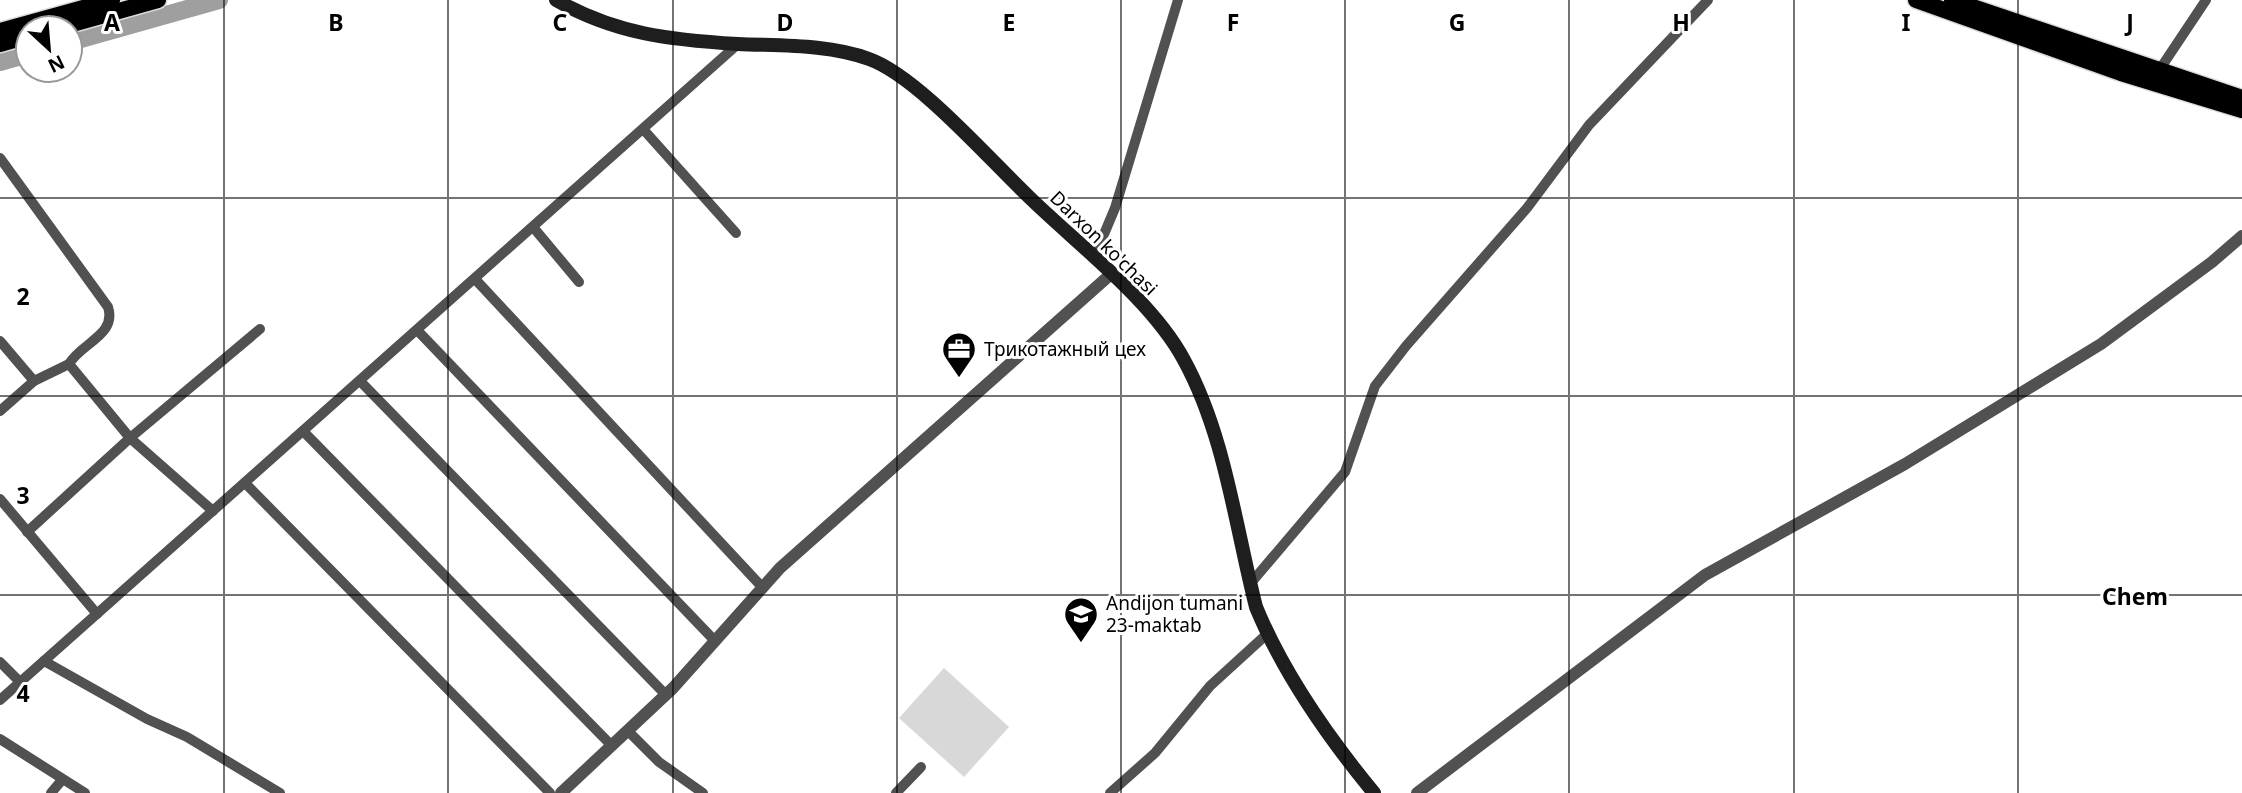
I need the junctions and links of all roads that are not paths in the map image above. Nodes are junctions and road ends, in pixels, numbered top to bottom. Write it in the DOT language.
graph roads {
  1 [pos="112,0"];
  2 [pos="158,0"];
  3 [pos="556,0"];
  4 [pos="1178,0"];
  5 [pos="1708,0"];
  6 [pos="1916,0"];
  7 [pos="1952,0"];
  8 [pos="2206,0"];
  9 [pos="84,21"];
  10 [pos="0,31"];
  11 [pos="738,44"];
  12 [pos="2158,72"];
  13 [pos="2242,98"];
  14 [pos="2242,110"];
  15 [pos="643,129"];
  16 [pos="0,158"];
  17 [pos="533,227"];
  18 [pos="736,233"];
  19 [pos="2242,236"];
  20 [pos="1094,258"];
  21 [pos="1111,274"];
  22 [pos="475,279"];
  23 [pos="579,282"];
  24 [pos="261,330"];
  25 [pos="417,330"];
  26 [pos="0,341"];
  27 [pos="69,364"];
  28 [pos="34,381"];
  29 [pos="360,381"];
  30 [pos="0,411"];
  31 [pos="303,431"];
  32 [pos="130,438"];
  33 [pos="245,483"];
  34 [pos="0,499"];
  35 [pos="213,511"];
  36 [pos="27,532"];
  37 [pos="1250,584"];
  38 [pos="763,588"];
  39 [pos="97,614"];
  40 [pos="1267,634"];
  41 [pos="715,641"];
  42 [pos="44,661"];
  43 [pos="0,662"];
  44 [pos="20,682"];
  45 [pos="666,695"];
  46 [pos="0,700"];
  47 [pos="628,731"];
  48 [pos="0,739"];
  49 [pos="612,746"];
  50 [pos="921,767"];
  51 [pos="62,779"];
  52 [pos="700,792"];
  53 [pos="51,793"];
  54 [pos="85,793"];
  55 [pos="280,793"];
  56 [pos="550,793"];
  57 [pos="561,793"];
  58 [pos="896,793"];
  59 [pos="1110,793"];
  60 [pos="1374,793"];
  61 [pos="1417,793"];
  1 -- 10 [label="highway"];
  2 -- 9 [label="highway"];
  3 -- 11 [label="main road, Darxon ko'chasi"];
  4 -- 20 [label="street"];
  5 -- 37 [label="street"];
  6 -- 14 [label="highway"];
  7 -- 12 [label="highway"];
  8 -- 12 [label="street"];
  11 -- 15 [label="street"];
  11 -- 20 [label="main road, Darxon ko'chasi"];
  12 -- 13 [label="highway"];
  15 -- 17 [label="street"];
  15 -- 18 [label="street"];
  16 -- 27 [label="street"];
  17 -- 22 [label="street"];
  17 -- 23 [label="street"];
  19 -- 61 [label="street"];
  20 -- 21 [label="main road, Darxon ko'chasi"];
  21 -- 37 [label="main road, Darxon ko'chasi"];
  21 -- 38 [label="street"];
  22 -- 25 [label="street"];
  22 -- 38 [label="street"];
  24 -- 32 [label="street"];
  25 -- 29 [label="street"];
  25 -- 41 [label="street"];
  26 -- 28 [label="street"];
  27 -- 28 [label="street"];
  27 -- 32 [label="street"];
  28 -- 30 [label="street"];
  29 -- 31 [label="street"];
  29 -- 45 [label="street"];
  31 -- 33 [label="street"];
  31 -- 49 [label="street"];
  32 -- 35 [label="street"];
  32 -- 36 [label="street"];
  33 -- 35 [label="street"];
  33 -- 56 [label="street"];
  34 -- 36 [label="street"];
  35 -- 39 [label="street"];
  36 -- 39 [label="street"];
  37 -- 40 [label="main road, Darxon ko'chasi"];
  38 -- 41 [label="street"];
  39 -- 42 [label="street"];
  40 -- 59 [label="street"];
  40 -- 60 [label="main road, Darxon ko'chasi"];
  41 -- 45 [label="street"];
  42 -- 44 [label="street"];
  42 -- 55 [label="street"];
  43 -- 44 [label="street"];
  44 -- 46 [label="street"];
  45 -- 47 [label="street"];
  47 -- 49 [label="street"];
  47 -- 52 [label="street"];
  48 -- 51 [label="street"];
  49 -- 57 [label="street"];
  50 -- 58 [label="street"];
  51 -- 53 [label="street"];
  51 -- 54 [label="street"];
}
